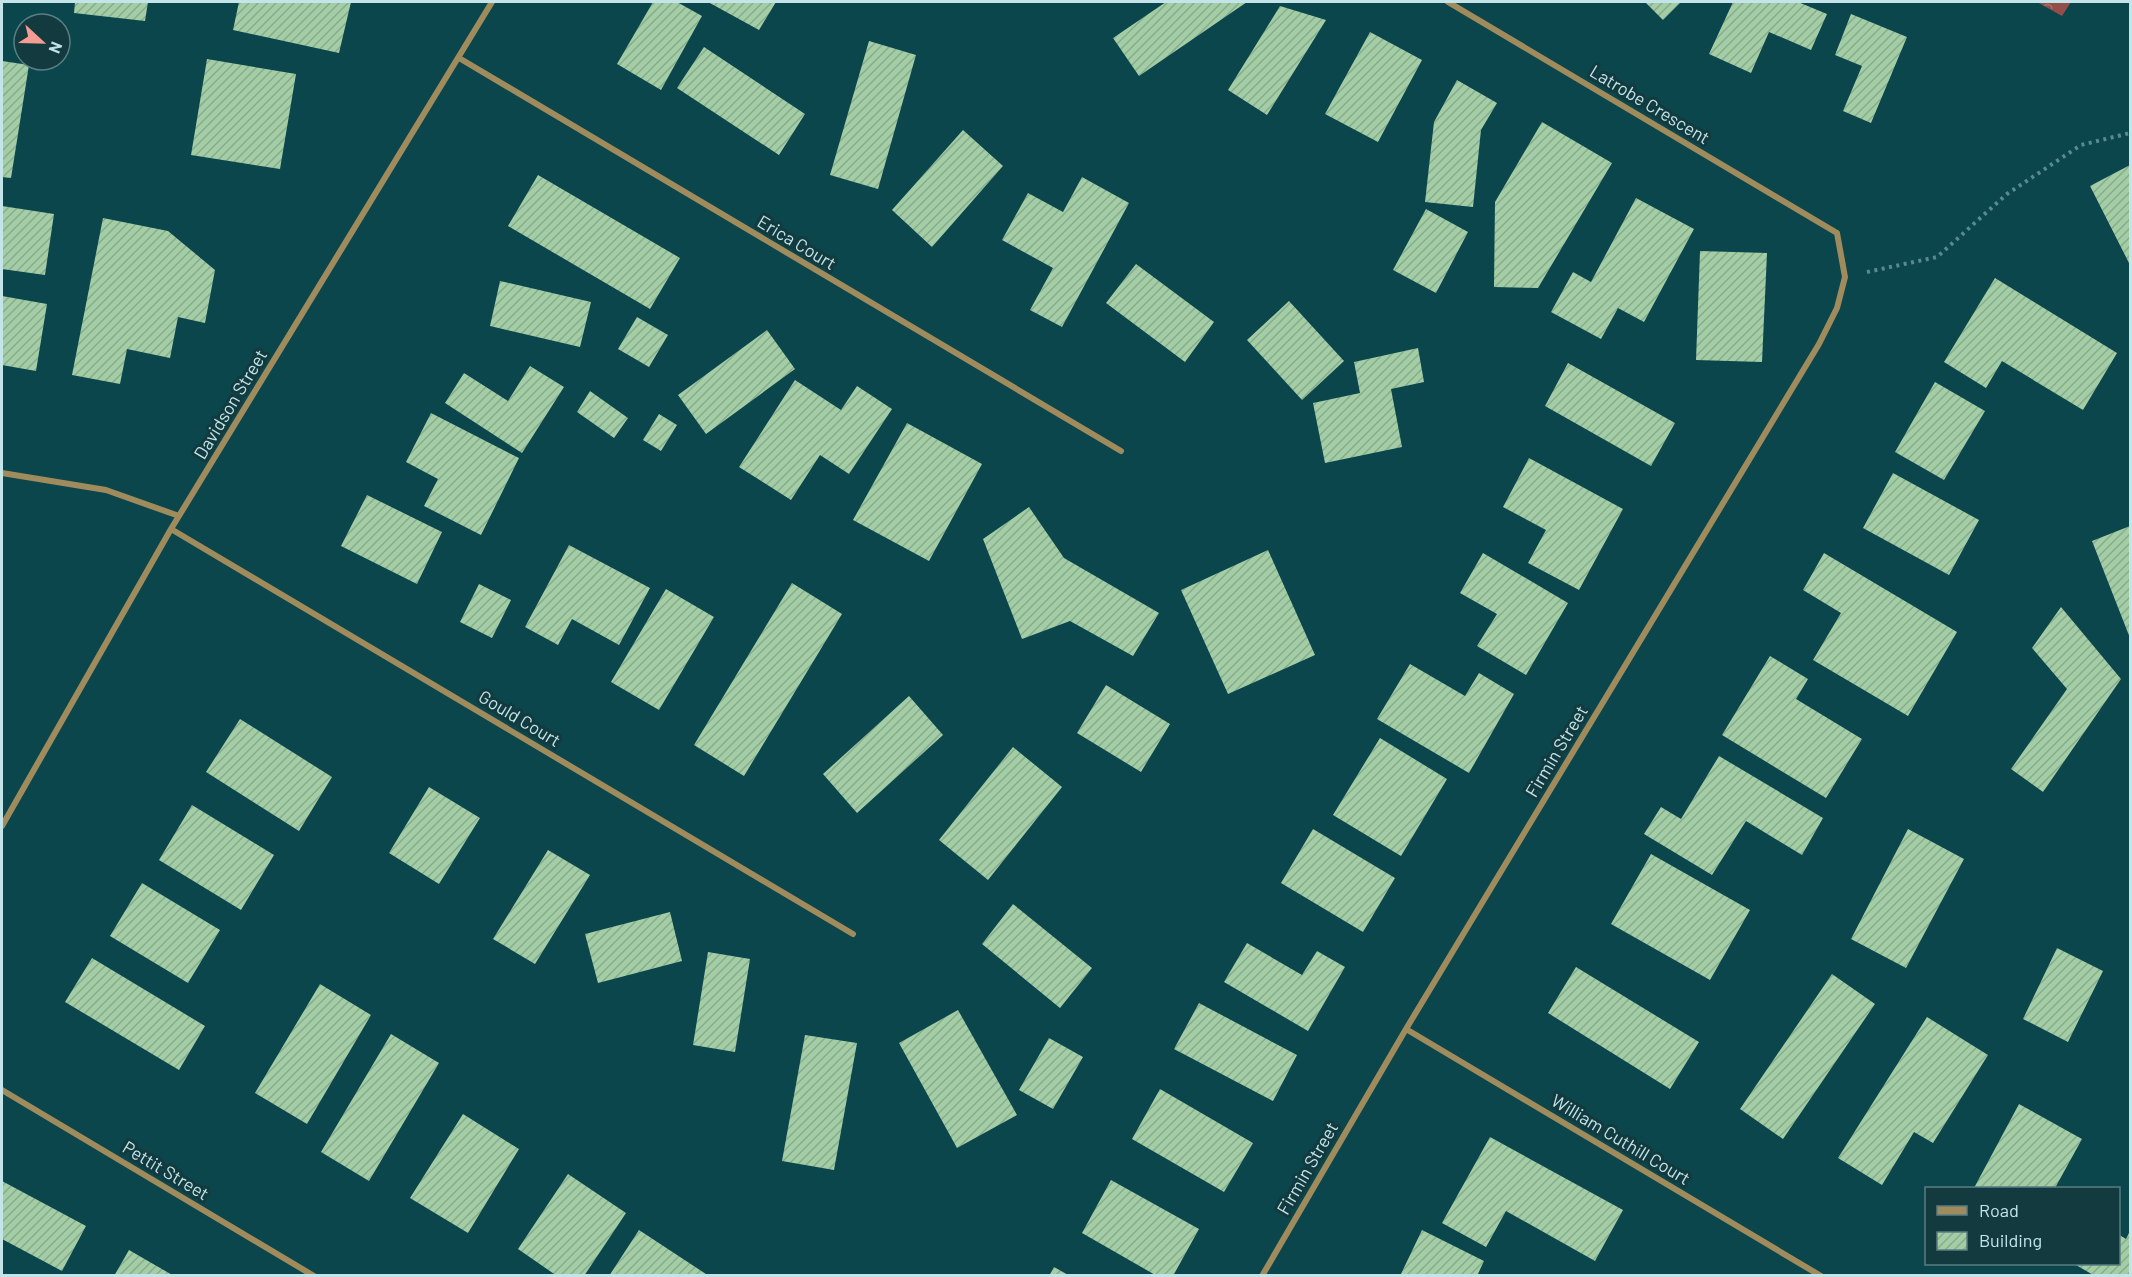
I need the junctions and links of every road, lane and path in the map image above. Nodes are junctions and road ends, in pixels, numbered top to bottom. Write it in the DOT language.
graph roads {
  1 [pos="492,2"];
  2 [pos="1448,2"];
  3 [pos="459,58"];
  4 [pos="2130,133"];
  5 [pos="1837,233"];
  6 [pos="1845,277"];
  7 [pos="1121,451"];
  8 [pos="2,473"];
  9 [pos="179,516"];
  10 [pos="171,529"];
  11 [pos="2,826"];
  12 [pos="853,934"];
  13 [pos="1406,1029"];
  14 [pos="2,1090"];
  15 [pos="314,1275"];
  16 [pos="1262,1275"];
  17 [pos="1821,1275"];
  1 -- 3 [label="street, Davidson Street"];
  2 -- 5 [label="street, Latrobe Crescent"];
  3 -- 7 [label="street, Erica Court"];
  3 -- 9 [label="street, Davidson Street"];
  4 -- 6 [label="path"];
  5 -- 6 [label="street, Firmin Street"];
  6 -- 13 [label="street, Firmin Street"];
  8 -- 9 [label="street"];
  9 -- 10 [label="street, Davidson Street"];
  10 -- 11 [label="street, Davidson Street"];
  10 -- 12 [label="street, Gould Court"];
  13 -- 16 [label="street, Firmin Street"];
  13 -- 17 [label="street, William Cuthill Court"];
  14 -- 15 [label="street, Pettit Street"];
}
